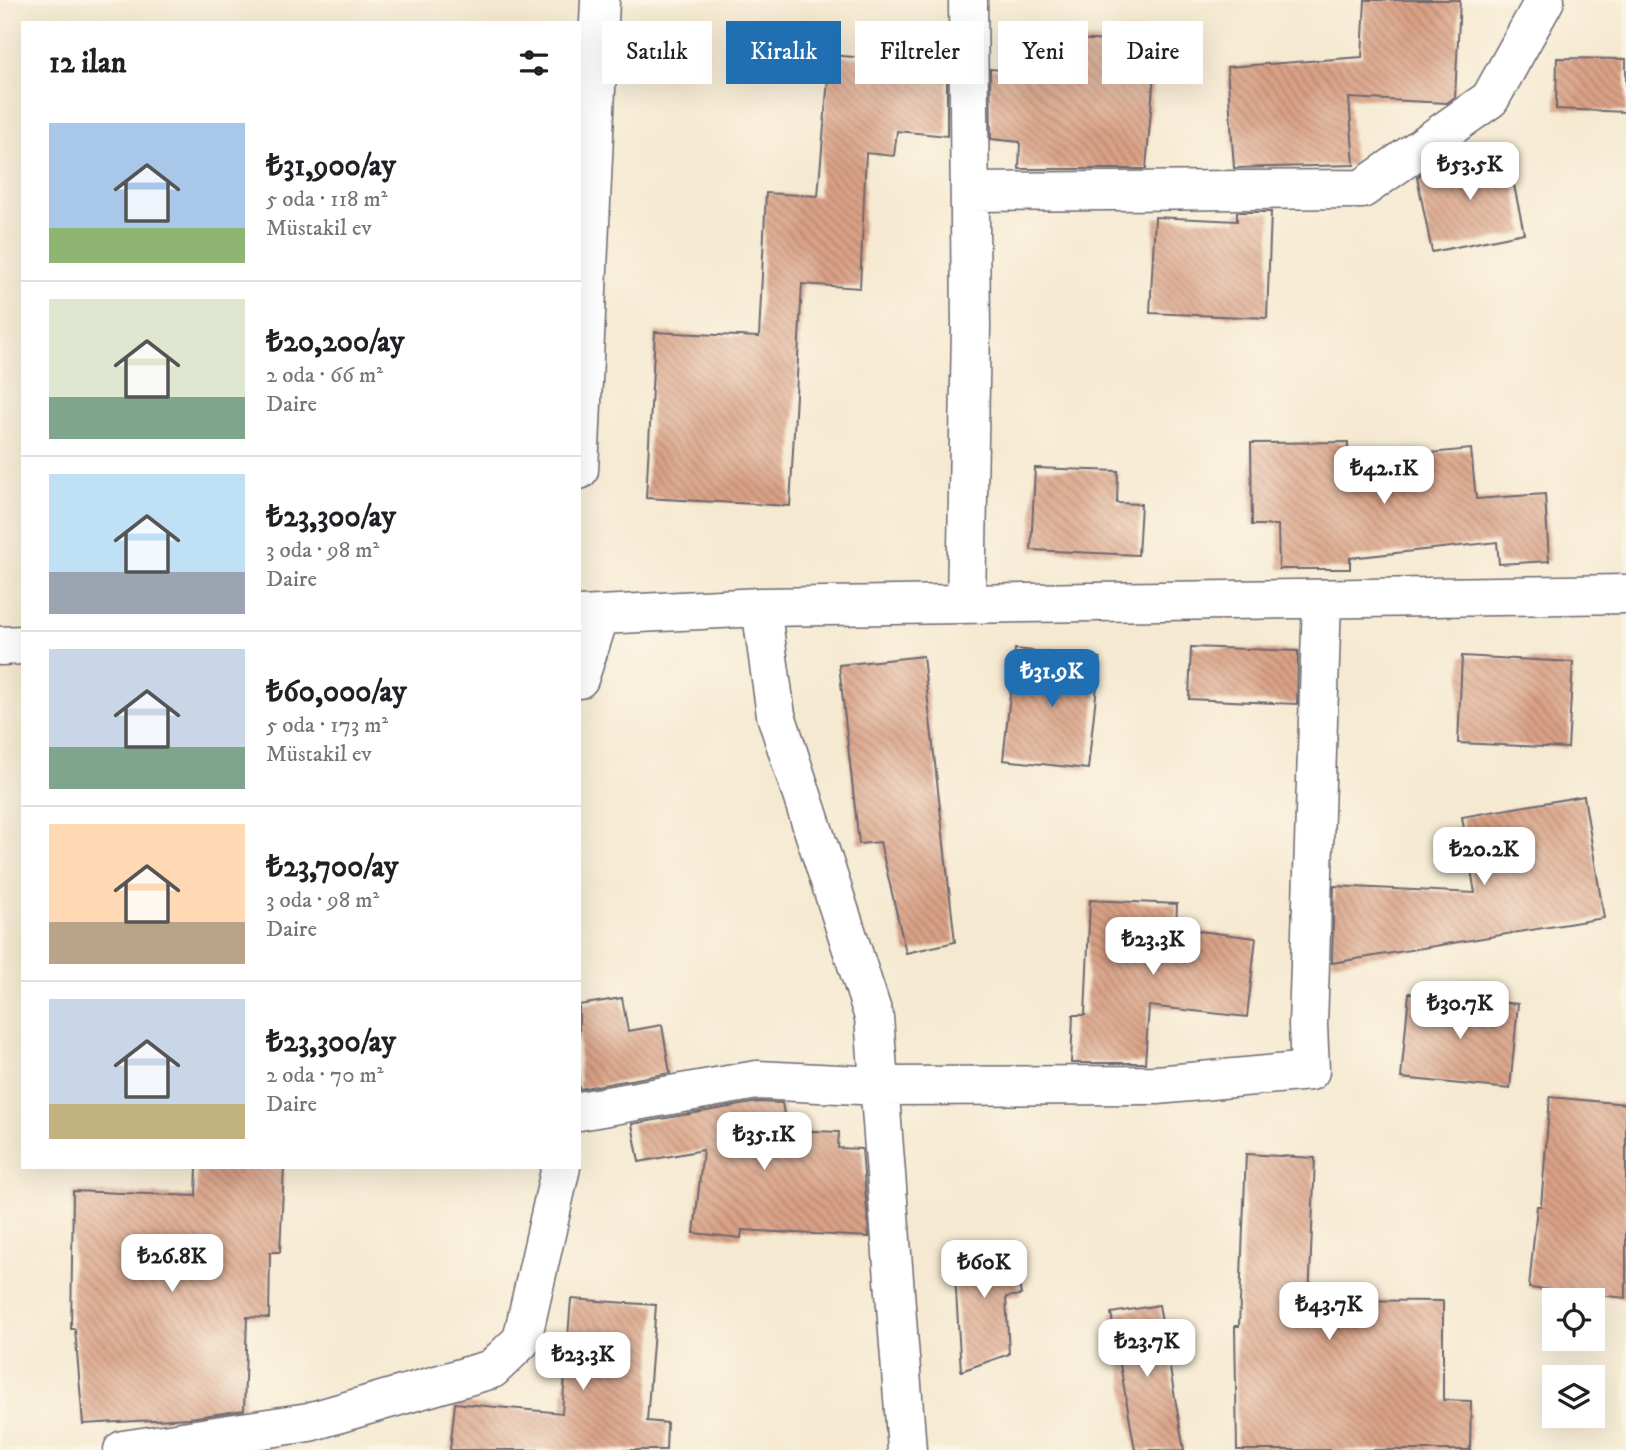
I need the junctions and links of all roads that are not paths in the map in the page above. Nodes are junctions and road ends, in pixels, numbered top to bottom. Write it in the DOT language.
graph roads {
  1 [pos="600,0"];
  2 [pos="968,0"];
  3 [pos="1545,0"];
  4 [pos="970,192"];
  5 [pos="581,425"];
  6 [pos="1626,594"];
  7 [pos="1322,599"];
  8 [pos="966,604"];
  9 [pos="761,607"];
  10 [pos="581,617"];
  11 [pos="581,618"];
  12 [pos="21,645"];
  13 [pos="0,646"];
  14 [pos="581,673"];
  15 [pos="880,1086"];
  16 [pos="581,1111"];
  17 [pos="561,1169"];
  18 [pos="123,1450"];
  19 [pos="907,1450"];
  1 -- 5 [label="street"];
  2 -- 4 [label="street"];
  3 -- 4 [label="street"];
  4 -- 8 [label="street"];
  6 -- 7 [label="street"];
  7 -- 8 [label="street"];
  7 -- 15 [label="street"];
  8 -- 9 [label="street"];
  9 -- 10 [label="street"];
  9 -- 15 [label="street"];
  11 -- 14 [label="street"];
  12 -- 13 [label="street"];
  15 -- 16 [label="street"];
  15 -- 19 [label="street"];
  17 -- 18 [label="street"];
}
